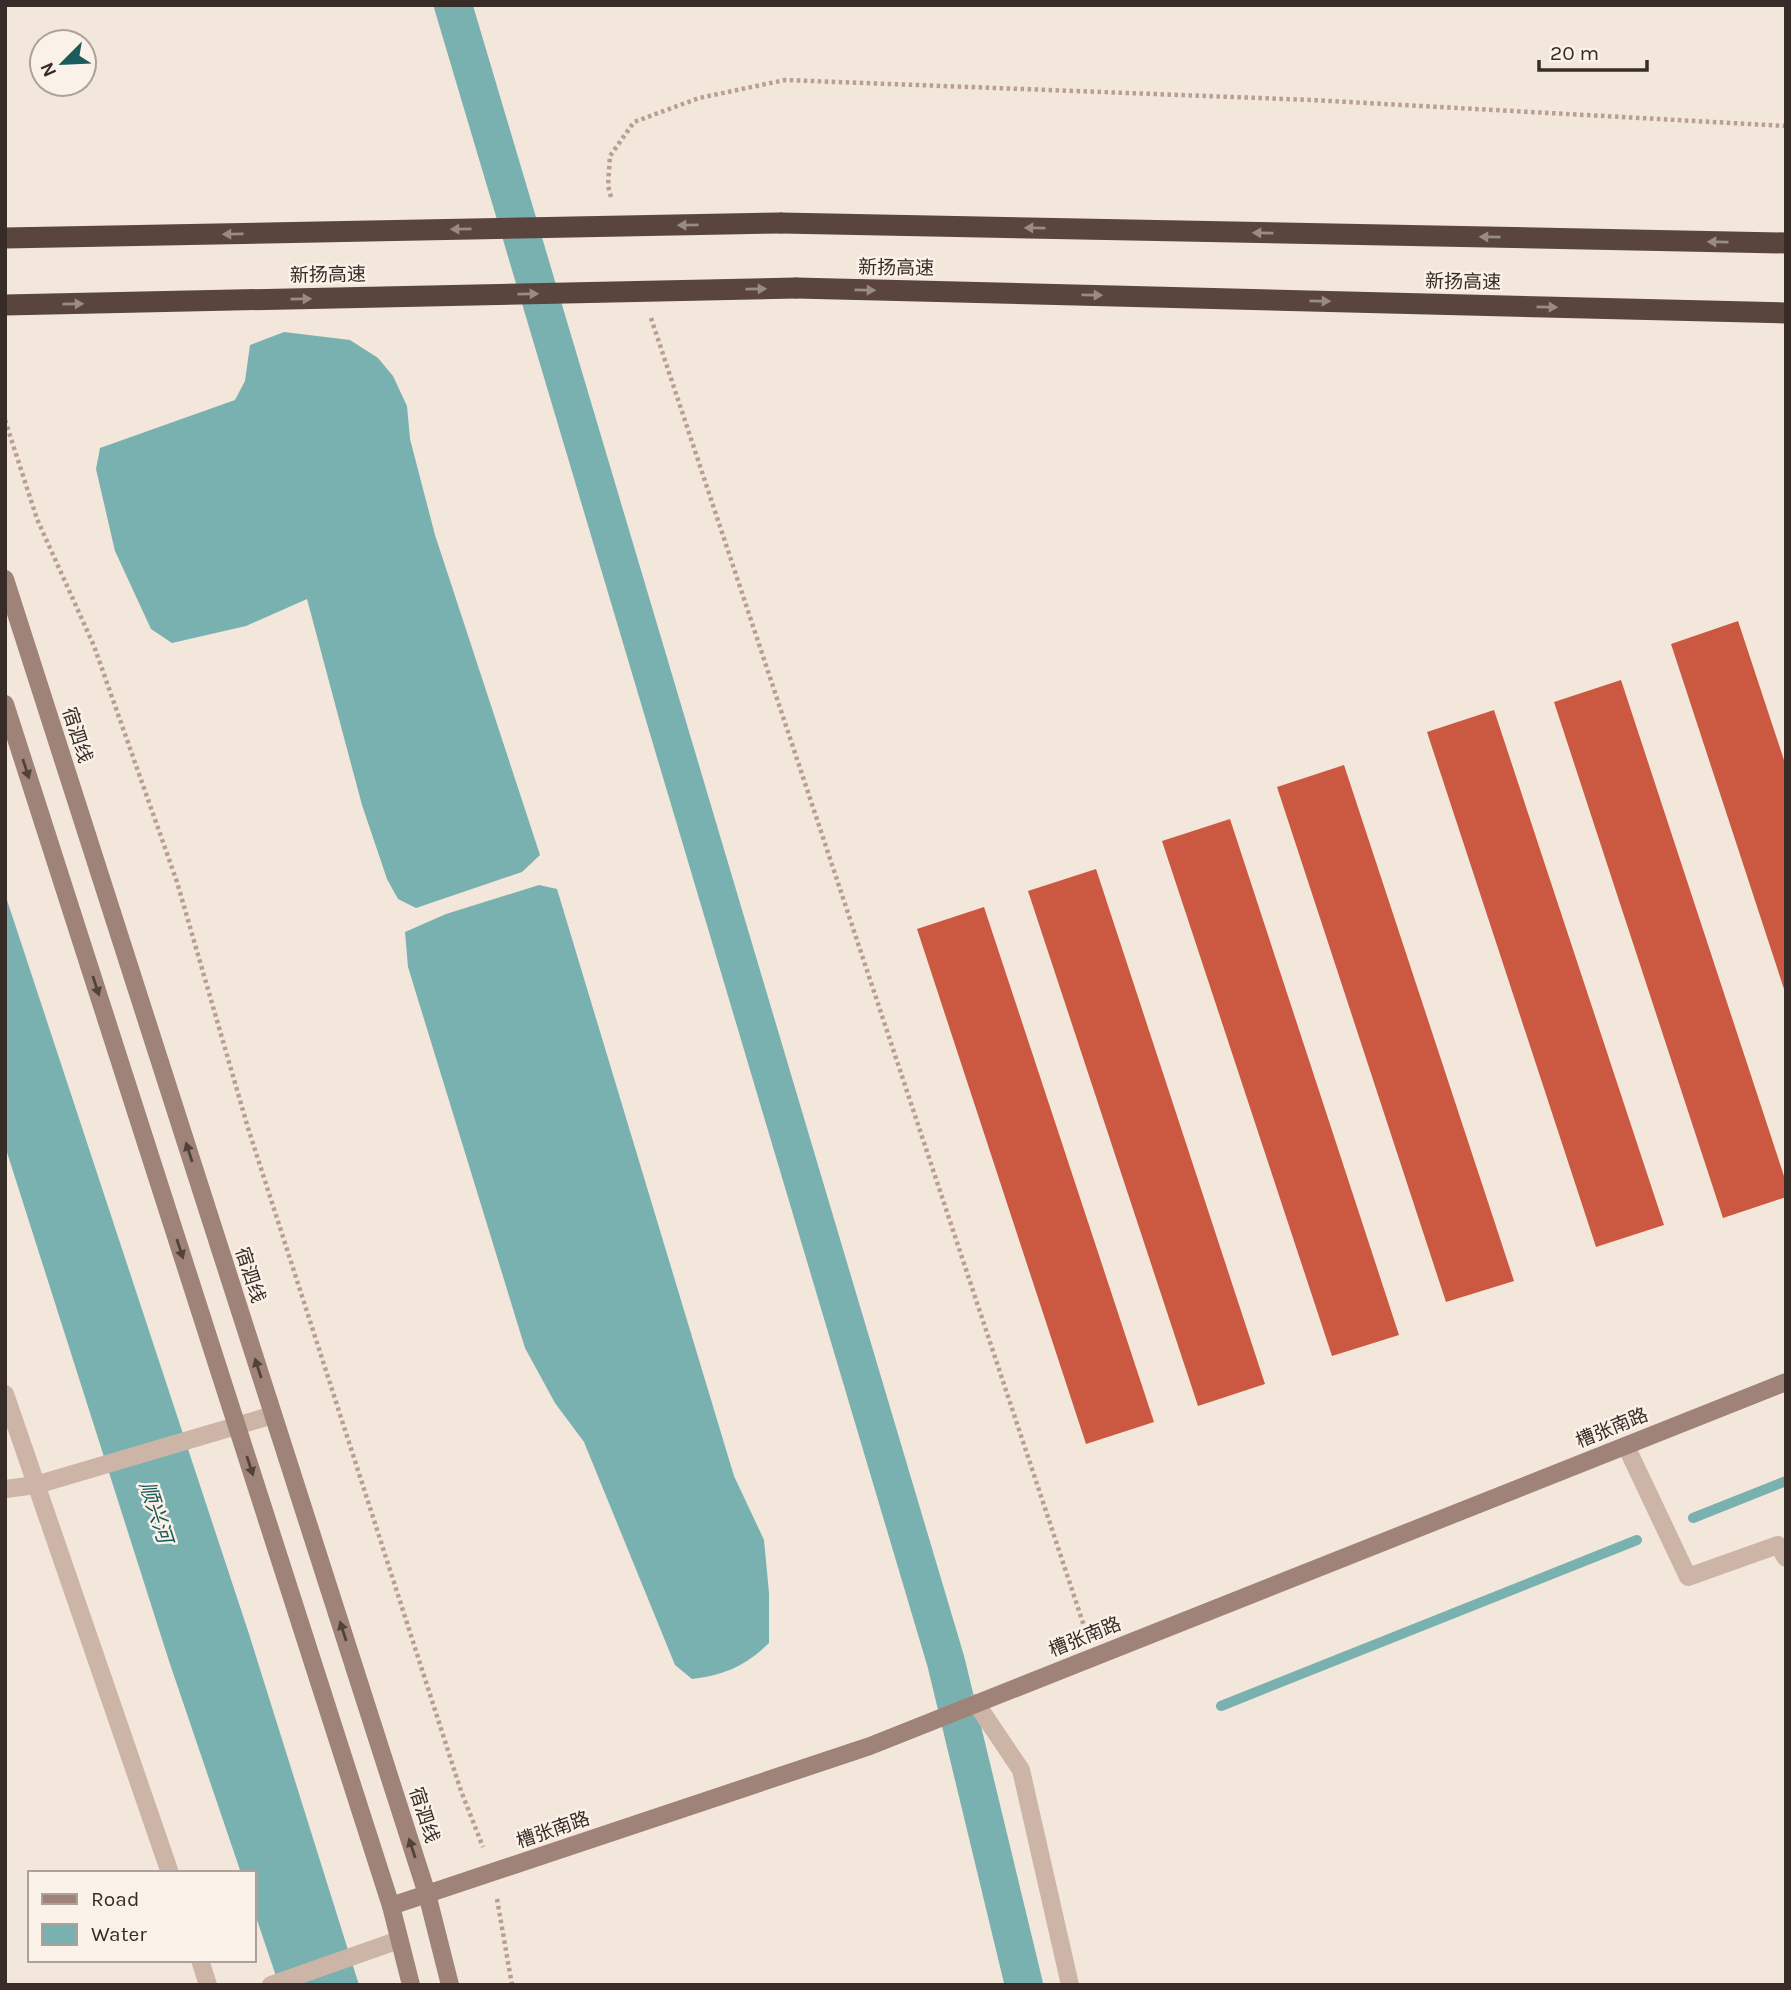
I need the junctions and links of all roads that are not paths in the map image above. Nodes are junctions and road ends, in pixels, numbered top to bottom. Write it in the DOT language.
graph roads {
  1 [pos="5,238"];
  2 [pos="1786,243"];
  3 [pos="5,305"];
  4 [pos="1786,313"];
  5 [pos="5,579"];
  6 [pos="5,705"];
  7 [pos="1786,1382"];
  8 [pos="5,1394"];
  9 [pos="273,1415"];
  10 [pos="230,1428"];
  11 [pos="1626,1446"];
  12 [pos="36,1485"];
  13 [pos="5,1489"];
  14 [pos="1786,1558"];
  15 [pos="975,1704"];
  16 [pos="169,1871"];
  17 [pos="427,1894"];
  18 [pos="391,1906"];
  19 [pos="399,1940"];
  20 [pos="201,1962"];
  21 [pos="208,1985"];
  22 [pos="271,1985"];
  23 [pos="411,1985"];
  24 [pos="450,1985"];
  25 [pos="1070,1985"];
  2 -- 1 [label="highway, one-way, bridge"];
  3 -- 4 [label="highway, 新扬高速, one-way, bridge"];
  9 -- 5 [label="main road, 宿泗线, one-way"];
  6 -- 10 [label="main road, one-way"];
  7 -- 11 [label="main road, 槽张南路"];
  8 -- 12 [label="street"];
  9 -- 10 [label="street"];
  17 -- 9 [label="main road, 宿泗线, one-way"];
  10 -- 12 [label="street"];
  10 -- 18 [label="main road, one-way"];
  11 -- 14 [label="street"];
  11 -- 15 [label="main road, 槽张南路"];
  12 -- 13 [label="street"];
  12 -- 16 [label="street"];
  15 -- 17 [label="main road, 槽张南路"];
  15 -- 25 [label="street"];
  17 -- 18 [label="main road, 槽张南路"];
  17 -- 24 [label="main road, 宿泗线"];
  18 -- 19 [label="main road"];
  19 -- 22 [label="street"];
  19 -- 23 [label="main road"];
  20 -- 21 [label="street"];
}
